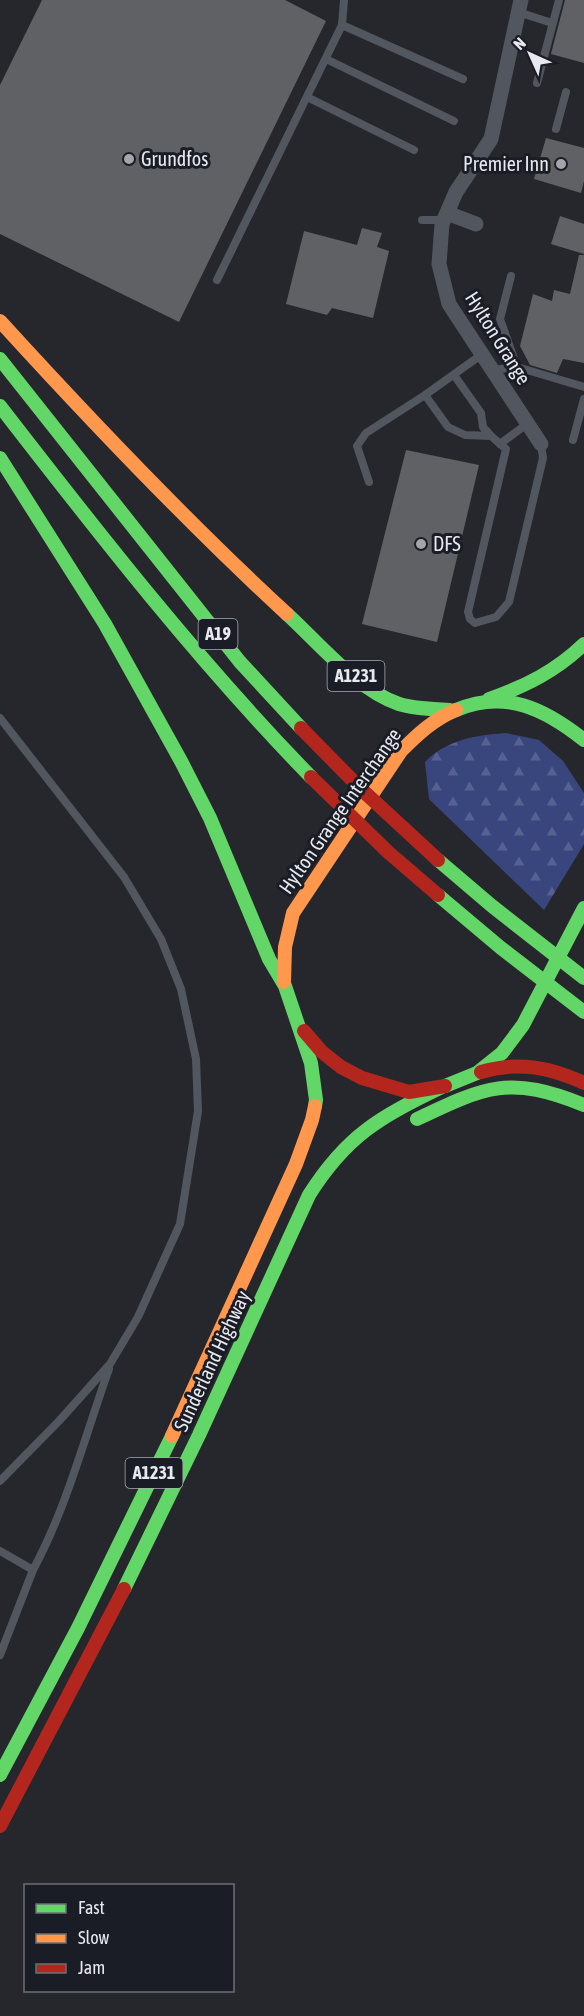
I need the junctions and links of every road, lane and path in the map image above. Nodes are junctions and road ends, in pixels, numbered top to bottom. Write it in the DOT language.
graph roads {
  1 [pos="344,0"];
  2 [pos="559,0"];
  3 [pos="519,6"];
  4 [pos="552,23"];
  5 [pos="342,25"];
  6 [pos="326,59"];
  7 [pos="463,79"];
  8 [pos="537,83"];
  9 [pos="566,92"];
  10 [pos="307,97"];
  11 [pos="454,121"];
  12 [pos="556,129"];
  13 [pos="414,150"];
  14 [pos="446,216"];
  15 [pos="422,220"];
  16 [pos="476,224"];
  17 [pos="511,276"];
  18 [pos="217,280"];
  19 [pos="0,321"];
  20 [pos="481,355"];
  21 [pos="0,359"];
  22 [pos="517,367"];
  23 [pos="492,370"];
  24 [pos="454,375"];
  25 [pos="584,387"];
  26 [pos="425,395"];
  27 [pos="584,399"];
  28 [pos="0,406"];
  29 [pos="528,424"];
  30 [pos="491,436"];
  31 [pos="573,440"];
  32 [pos="500,444"];
  33 [pos="541,444"];
  34 [pos="0,458"];
  35 [pos="369,482"];
  36 [pos="584,644"];
  37 [pos="480,703"];
  38 [pos="450,711"];
  39 [pos="0,718"];
  40 [pos="584,740"];
  41 [pos="584,908"];
  42 [pos="584,978"];
  43 [pos="285,986"];
  44 [pos="584,1012"];
  45 [pos="298,1022"];
  46 [pos="477,1073"];
  47 [pos="584,1083"];
  48 [pos="442,1087"];
  49 [pos="584,1105"];
  50 [pos="409,1122"];
  51 [pos="110,1364"];
  52 [pos="231,1399"];
  53 [pos="188,1458"];
  54 [pos="0,1481"];
  55 [pos="0,1551"];
  56 [pos="33,1570"];
  57 [pos="1,1652"];
  58 [pos="0,1775"];
  59 [pos="0,1826"];
  1 -- 5 [label="lane"];
  2 -- 4 [label="lane"];
  3 -- 4 [label="lane"];
  3 -- 14 [label="street, Hylton Grange"];
  4 -- 8 [label="lane"];
  5 -- 6 [label="lane"];
  5 -- 7 [label="lane"];
  6 -- 10 [label="lane"];
  6 -- 11 [label="lane"];
  9 -- 12 [label="lane"];
  10 -- 13 [label="lane"];
  10 -- 18 [label="lane"];
  14 -- 15 [label="lane"];
  14 -- 16 [label="street"];
  14 -- 20 [label="street, Hylton Grange"];
  17 -- 22 [label="lane"];
  19 -- 38 [label="highway, A1231"];
  20 -- 23 [label="street, Hylton Grange"];
  20 -- 24 [label="lane"];
  21 -- 42 [label="highway, A19"];
  22 -- 23 [label="lane"];
  22 -- 25 [label="lane"];
  23 -- 29 [label="street, Hylton Grange"];
  24 -- 26 [label="lane"];
  24 -- 30 [label="lane"];
  26 -- 30 [label="lane"];
  26 -- 35 [label="lane"];
  27 -- 31 [label="lane"];
  28 -- 44 [label="highway, A19"];
  29 -- 32 [label="lane"];
  29 -- 33 [label="street, Hylton Grange"];
  30 -- 32 [label="lane"];
  32 -- 33 [label="lane"];
  34 -- 43 [label="highway"];
  36 -- 37 [label="highway, A1231"];
  37 -- 38 [label="highway, Hylton Grange Interchange / A1231"];
  37 -- 40 [label="highway, Hylton Grange Interchange / A1231"];
  38 -- 43 [label="highway, Hylton Grange Interchange / A1231"];
  39 -- 51 [label="lane"];
  41 -- 46 [label="highway, A1231"];
  43 -- 45 [label="highway, A1231"];
  45 -- 48 [label="highway, A1231"];
  45 -- 58 [label="highway, Sunderland Highway / A1231"];
  46 -- 47 [label="highway, A1231"];
  46 -- 48 [label="highway, A1231"];
  48 -- 53 [label="highway, Sunderland Highway / A1231"];
  49 -- 50 [label="highway"];
  51 -- 54 [label="lane"];
  51 -- 56 [label="lane"];
  52 -- 53 [label="highway, A1231"];
  53 -- 59 [label="highway, Sunderland Highway / A1231"];
  55 -- 56 [label="lane"];
  56 -- 57 [label="lane"];
}
